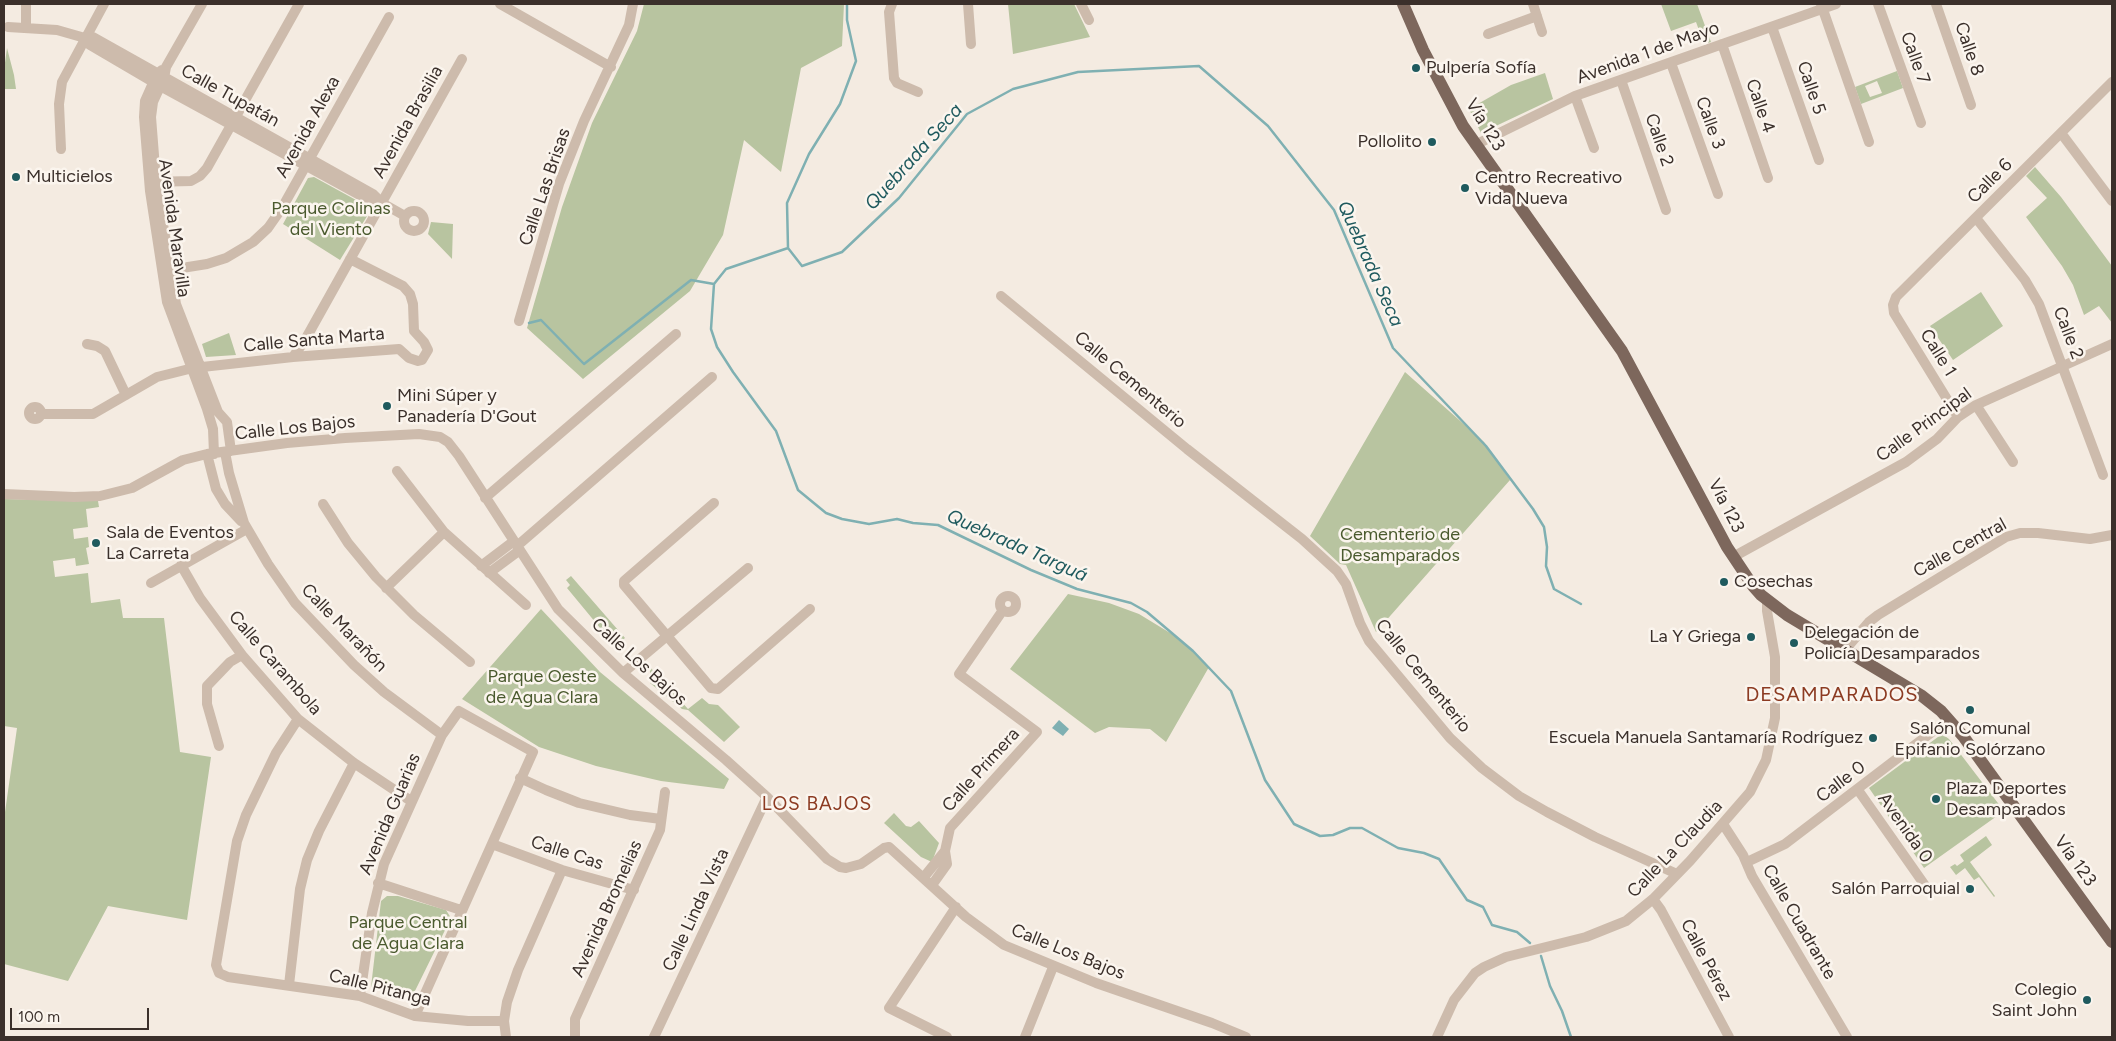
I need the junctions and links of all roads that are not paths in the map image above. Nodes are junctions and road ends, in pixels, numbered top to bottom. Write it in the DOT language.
graph roads {
  1 [pos="26,4"];
  2 [pos="104,4"];
  3 [pos="202,4"];
  4 [pos="300,4"];
  5 [pos="500,4"];
  6 [pos="634,4"];
  7 [pos="892,4"];
  8 [pos="968,4"];
  9 [pos="1081,4"];
  10 [pos="1403,4"];
  11 [pos="1533,4"];
  12 [pos="1836,4"];
  13 [pos="1878,4"];
  14 [pos="1936,4"];
  15 [pos="1822,6"];
  16 [pos="1537,16"];
  17 [pos="389,17"];
  18 [pos="1089,20"];
  19 [pos="1772,27"];
  20 [pos="8,28"];
  21 [pos="26,28"];
  22 [pos="1542,32"];
  23 [pos="1488,34"];
  24 [pos="85,38"];
  25 [pos="971,44"];
  26 [pos="1722,44"];
  27 [pos="462,59"];
  28 [pos="1670,63"];
  29 [pos="611,66"];
  30 [pos="159,80"];
  31 [pos="1621,80"];
  32 [pos="2112,82"];
  33 [pos="918,92"];
  34 [pos="1575,96"];
  35 [pos="1971,105"];
  36 [pos="234,122"];
  37 [pos="1921,123"];
  38 [pos="2061,134"];
  39 [pos="1870,142"];
  40 [pos="1476,145"];
  41 [pos="1594,148"];
  42 [pos="61,150"];
  43 [pos="1819,160"];
  44 [pos="307,162"];
  45 [pos="1768,178"];
  46 [pos="153,182"];
  47 [pos="1718,194"];
  48 [pos="2112,201"];
  49 [pos="382,203"];
  50 [pos="1666,210"];
  51 [pos="405,216"];
  52 [pos="1976,218"];
  53 [pos="350,259"];
  54 [pos="166,270"];
  55 [pos="1001,296"];
  56 [pos="1893,305"];
  57 [pos="519,322"];
  58 [pos="676,334"];
  59 [pos="87,344"];
  60 [pos="2112,344"];
  61 [pos="293,356"];
  62 [pos="2064,366"];
  63 [pos="196,368"];
  64 [pos="712,378"];
  65 [pos="126,395"];
  66 [pos="1976,405"];
  67 [pos="42,414"];
  68 [pos="1958,418"];
  69 [pos="219,453"];
  70 [pos="2013,462"];
  71 [pos="397,471"];
  72 [pos="2103,475"];
  73 [pos="4,494"];
  74 [pos="485,498"];
  75 [pos="714,503"];
  76 [pos="324,504"];
  77 [pos="245,526"];
  78 [pos="444,532"];
  79 [pos="2112,535"];
  80 [pos="517,546"];
  81 [pos="1733,557"];
  82 [pos="181,565"];
  83 [pos="748,568"];
  84 [pos="485,570"];
  85 [pos="151,583"];
  86 [pos="386,588"];
  87 [pos="1766,599"];
  88 [pos="526,605"];
  89 [pos="810,609"];
  90 [pos="1003,610"];
  91 [pos="667,637"];
  92 [pos="1844,651"];
  93 [pos="242,655"];
  94 [pos="470,662"];
  95 [pos="623,673"];
  96 [pos="298,719"];
  97 [pos="1949,719"];
  98 [pos="442,735"];
  99 [pos="220,746"];
  100 [pos="354,763"];
  101 [pos="520,778"];
  102 [pos="1858,790"];
  103 [pos="665,792"];
  104 [pos="767,797"];
  105 [pos="411,801"];
  106 [pos="661,819"];
  107 [pos="1723,824"];
  108 [pos="492,844"];
  109 [pos="945,850"];
  110 [pos="1747,862"];
  111 [pos="562,870"];
  112 [pos="1677,874"];
  113 [pos="924,877"];
  114 [pos="378,883"];
  115 [pos="1924,884"];
  116 [pos="932,885"];
  117 [pos="634,890"];
  118 [pos="1653,899"];
  119 [pos="956,906"];
  120 [pos="462,910"];
  121 [pos="2112,942"];
  122 [pos="1053,967"];
  123 [pos="289,985"];
  124 [pos="360,996"];
  125 [pos="415,1016"];
  126 [pos="504,1020"];
  127 [pos="506,1037"];
  128 [pos="575,1037"];
  129 [pos="654,1037"];
  130 [pos="947,1037"];
  131 [pos="1025,1037"];
  132 [pos="1246,1037"];
  133 [pos="1437,1037"];
  134 [pos="1729,1037"];
  135 [pos="1847,1037"];
  1 -- 21 [label="street"];
  2 -- 24 [label="street"];
  3 -- 30 [label="street, Avenida Maravilla"];
  4 -- 36 [label="street"];
  5 -- 29 [label="street"];
  6 -- 29 [label="street, Calle Las Brisas"];
  7 -- 33 [label="street"];
  8 -- 25 [label="street"];
  9 -- 18 [label="street"];
  10 -- 40 [label="main road, Vía 123"];
  11 -- 16 [label="street"];
  12 -- 15 [label="street, Avenida 1 de Mayo"];
  13 -- 37 [label="street, Calle 7"];
  14 -- 35 [label="street, Calle 8"];
  15 -- 19 [label="street, Avenida 1 de Mayo"];
  15 -- 39 [label="street"];
  16 -- 22 [label="street"];
  16 -- 23 [label="street"];
  17 -- 44 [label="street, Avenida Alexa"];
  19 -- 26 [label="street, Avenida 1 de Mayo"];
  19 -- 43 [label="street, Calle 5"];
  20 -- 21 [label="street, Calle Tupatán"];
  21 -- 24 [label="street, Calle Tupatán"];
  24 -- 30 [label="street, Calle Tupatán"];
  24 -- 42 [label="street"];
  26 -- 28 [label="street, Avenida 1 de Mayo"];
  26 -- 45 [label="street, Calle 4"];
  27 -- 49 [label="street, Avenida Brasilia"];
  28 -- 31 [label="street, Avenida 1 de Mayo"];
  28 -- 47 [label="street, Calle 3"];
  29 -- 57 [label="street, Calle Las Brisas"];
  30 -- 36 [label="street, Calle Tupatán"];
  30 -- 46 [label="street, Avenida Maravilla"];
  31 -- 34 [label="street, Avenida 1 de Mayo"];
  31 -- 50 [label="street, Calle 2"];
  32 -- 38 [label="street, Calle 6"];
  34 -- 40 [label="street, Avenida 1 de Mayo"];
  34 -- 41 [label="street"];
  36 -- 44 [label="street, Calle Tupatán"];
  36 -- 46 [label="street"];
  38 -- 48 [label="street"];
  38 -- 52 [label="street, Calle 6"];
  40 -- 81 [label="main road, Vía 123"];
  44 -- 49 [label="street, Calle Tupatán"];
  44 -- 54 [label="street, Avenida Alexa"];
  46 -- 54 [label="street, Avenida Maravilla"];
  49 -- 51 [label="street, Calle Tupatán"];
  49 -- 53 [label="street, Avenida Brasilia"];
  52 -- 56 [label="street, Calle 6"];
  52 -- 62 [label="street, Calle 2"];
  53 -- 61 [label="street, Avenida Brasilia"];
  53 -- 61 [label="street, Calle Santa Marta"];
  54 -- 63 [label="street, Avenida Maravilla"];
  55 -- 112 [label="street, Calle Cementerio"];
  56 -- 68 [label="street, Calle 1"];
  58 -- 74 [label="street"];
  59 -- 65 [label="street"];
  60 -- 62 [label="street, Calle Principal"];
  61 -- 63 [label="street, Calle Santa Marta"];
  62 -- 66 [label="street, Calle Principal"];
  62 -- 72 [label="street, Calle 2"];
  63 -- 65 [label="street, Calle Santa Marta"];
  63 -- 69 [label="street, Avenida Maravilla"];
  63 -- 69 [label="street, Avenida Maravilla"];
  64 -- 80 [label="street"];
  65 -- 67 [label="street, Calle Santa Marta"];
  66 -- 68 [label="street, Calle Principal"];
  66 -- 70 [label="street"];
  68 -- 81 [label="street, Calle Principal"];
  69 -- 73 [label="street, Calle Los Bajos"];
  69 -- 74 [label="street, Calle Los Bajos"];
  69 -- 77 [label="street, Calle Marañón"];
  69 -- 77 [label="street, Calle Marañón"];
  71 -- 78 [label="street"];
  74 -- 80 [label="street, Calle Los Bajos"];
  75 -- 91 [label="street"];
  76 -- 86 [label="street"];
  77 -- 82 [label="street"];
  77 -- 98 [label="street, Calle Marañón"];
  78 -- 84 [label="street"];
  78 -- 86 [label="street"];
  79 -- 92 [label="street, Calle Central"];
  80 -- 84 [label="street"];
  80 -- 95 [label="street, Calle Los Bajos"];
  81 -- 87 [label="main road, Vía 123"];
  82 -- 85 [label="street"];
  82 -- 93 [label="street, Calle Carambola"];
  83 -- 91 [label="street"];
  84 -- 88 [label="street"];
  86 -- 94 [label="street"];
  87 -- 92 [label="main road, Vía 123"];
  87 -- 107 [label="street, Calle La Claudia"];
  89 -- 91 [label="street"];
  90 -- 109 [label="street, Calle Primera"];
  91 -- 95 [label="street"];
  92 -- 97 [label="main road, Vía 123"];
  93 -- 96 [label="street, Calle Carambola"];
  93 -- 99 [label="street"];
  95 -- 104 [label="street, Calle Los Bajos"];
  96 -- 100 [label="street, Calle Carambola"];
  96 -- 123 [label="street, Calle Pitanga"];
  97 -- 102 [label="street, Calle 0"];
  97 -- 121 [label="main road, Vía 123"];
  98 -- 101 [label="street, Avenida Guarias"];
  98 -- 105 [label="street, Avenida Guarias"];
  100 -- 105 [label="street, Calle Carambola"];
  100 -- 123 [label="street"];
  101 -- 106 [label="street"];
  101 -- 108 [label="street"];
  102 -- 110 [label="street, Calle 0"];
  102 -- 115 [label="street, Avenida 0"];
  103 -- 106 [label="street, Avenida Bromelias"];
  104 -- 113 [label="street, Calle Los Bajos"];
  104 -- 129 [label="street, Calle Linda Vista"];
  105 -- 114 [label="street, Avenida Guarias"];
  106 -- 117 [label="street, Avenida Bromelias"];
  107 -- 110 [label="street, Calle Cuadrante"];
  107 -- 112 [label="street, Calle La Claudia"];
  108 -- 111 [label="street, Calle Cas"];
  108 -- 120 [label="street"];
  109 -- 113 [label="street"];
  109 -- 116 [label="street, Calle Primera"];
  110 -- 135 [label="street, Calle Cuadrante"];
  111 -- 117 [label="street, Calle Cas"];
  111 -- 126 [label="street"];
  112 -- 118 [label="street, Calle La Claudia"];
  113 -- 116 [label="street, Calle Los Bajos"];
  114 -- 120 [label="street"];
  114 -- 124 [label="street, Avenida Guarias"];
  116 -- 119 [label="street, Calle Los Bajos"];
  117 -- 128 [label="street, Avenida Bromelias"];
  118 -- 133 [label="street, Calle La Claudia"];
  118 -- 134 [label="street, Calle Pérez"];
  119 -- 122 [label="street, Calle Los Bajos"];
  119 -- 130 [label="street"];
  120 -- 125 [label="street"];
  122 -- 131 [label="street"];
  122 -- 132 [label="street, Calle Los Bajos"];
  123 -- 124 [label="street, Calle Pitanga"];
  124 -- 125 [label="street, Calle Pitanga"];
  125 -- 126 [label="street, Calle Pitanga"];
  126 -- 127 [label="street"];
}
